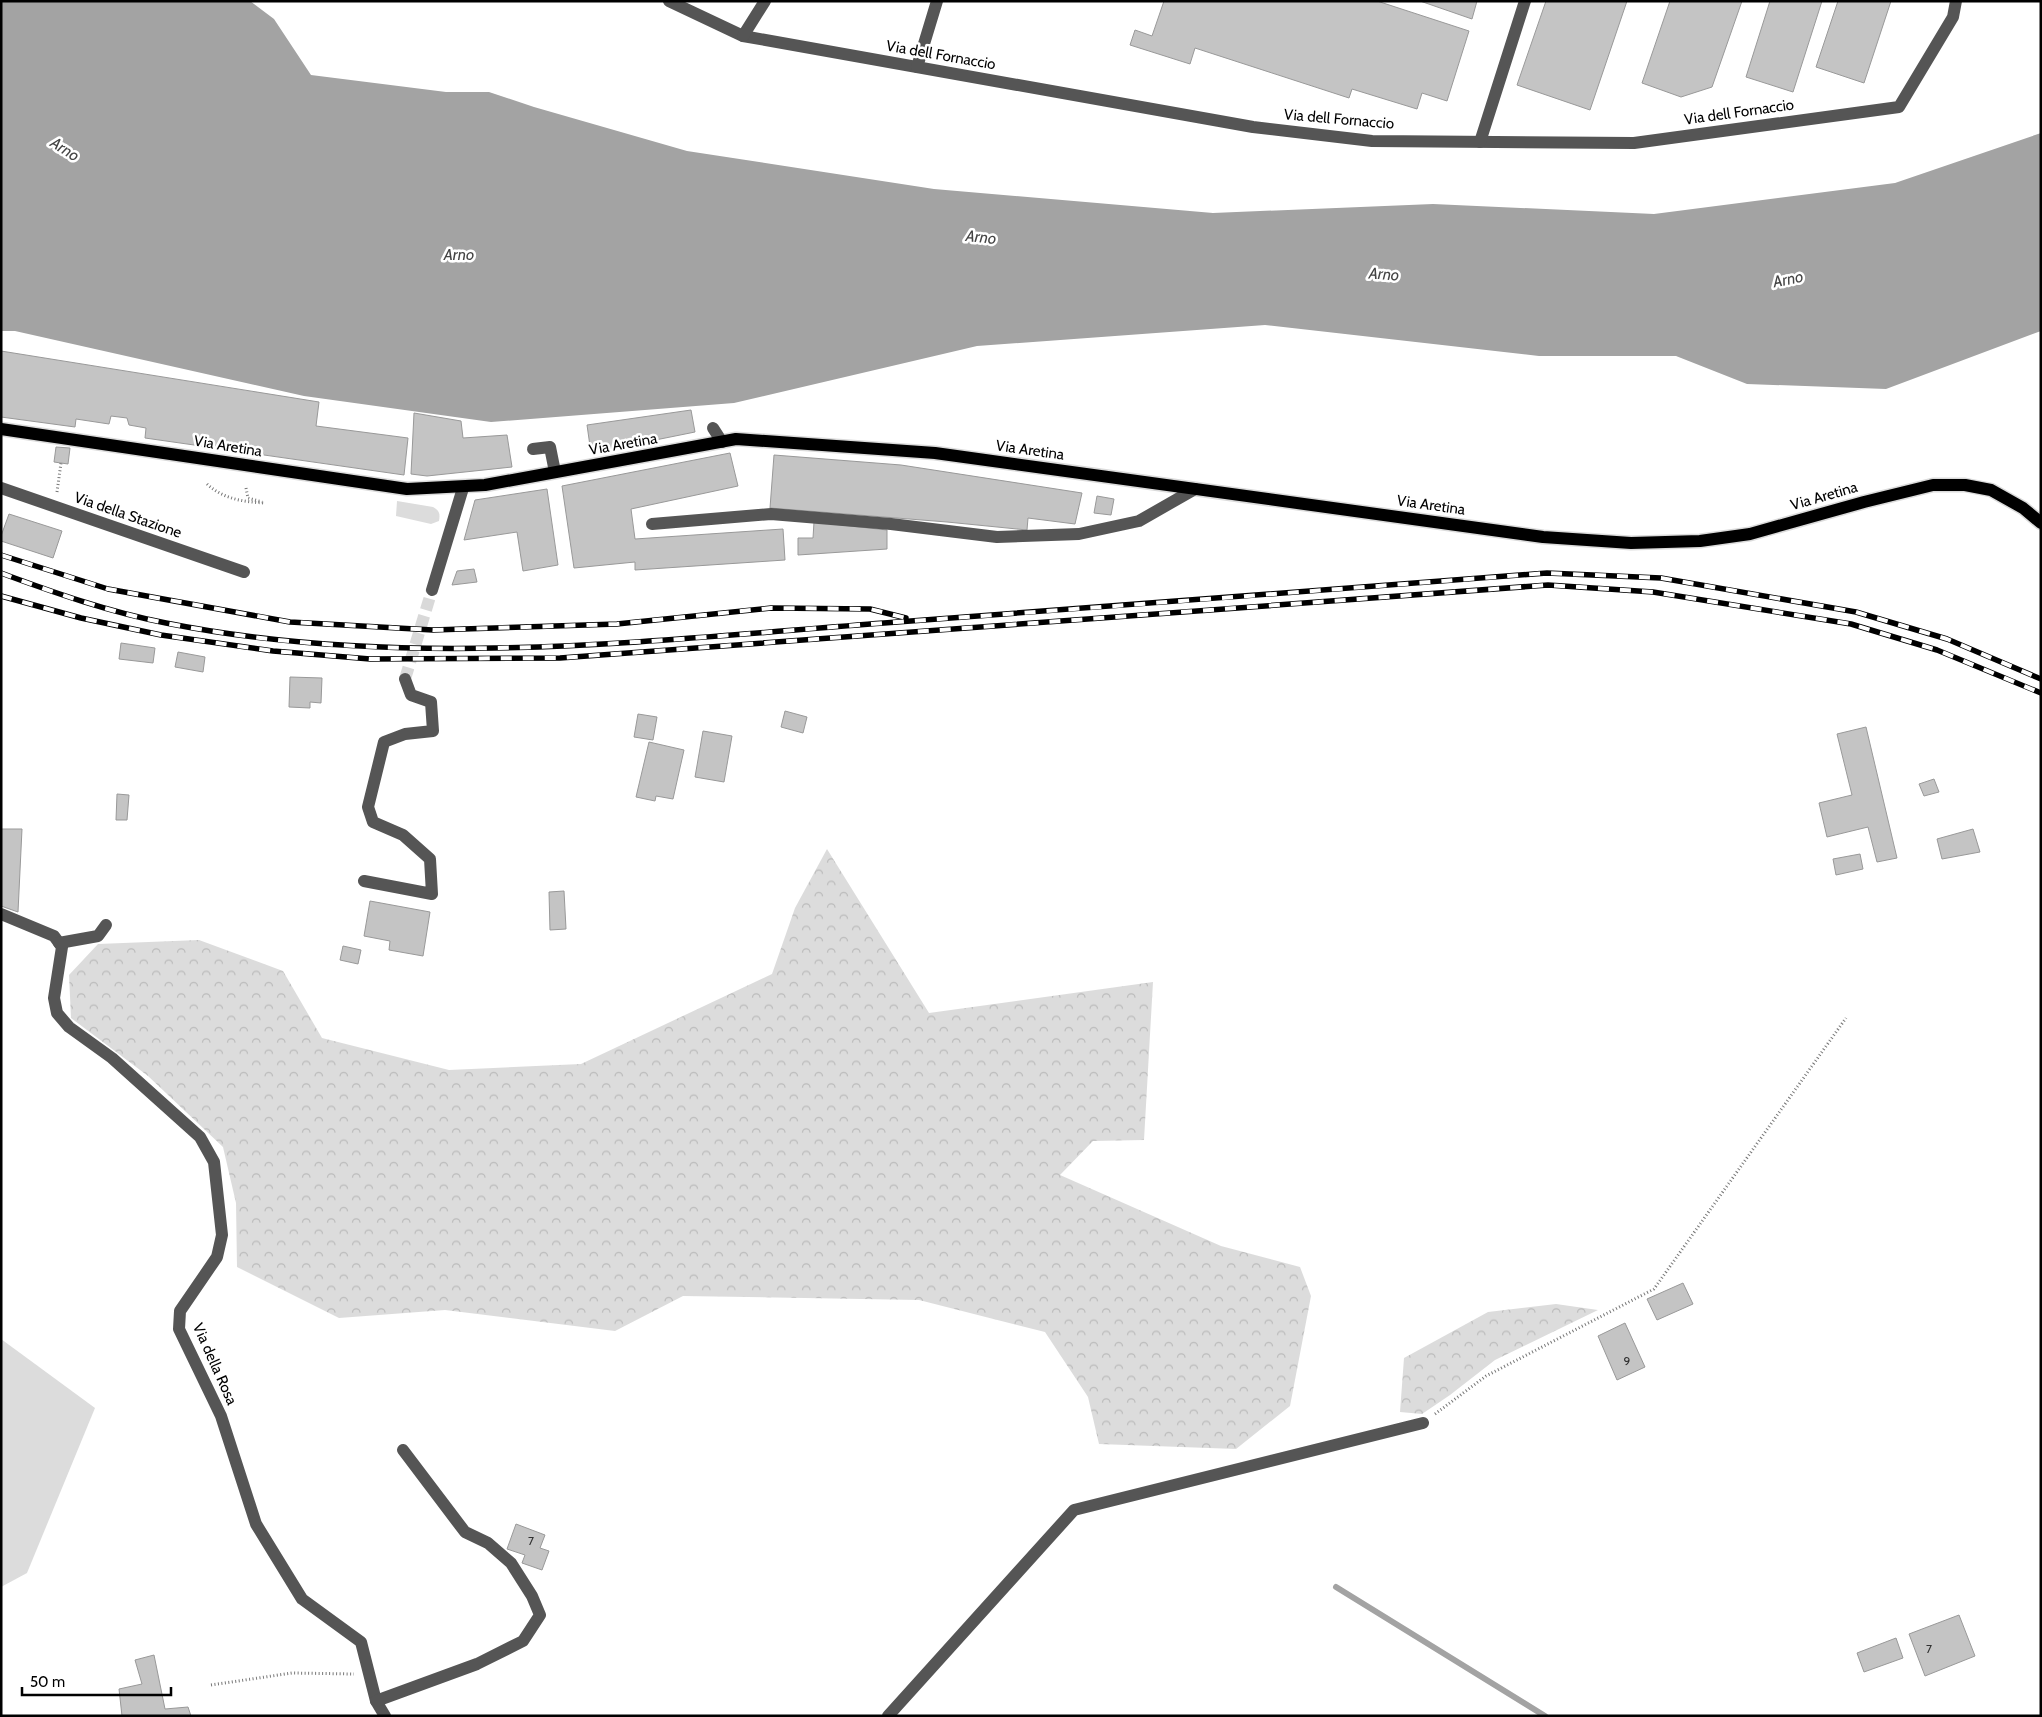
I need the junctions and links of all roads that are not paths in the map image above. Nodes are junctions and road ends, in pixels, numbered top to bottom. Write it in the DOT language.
graph roads {
  1 [pos="669,1"];
  2 [pos="766,1"];
  3 [pos="937,1"];
  4 [pos="1525,1"];
  5 [pos="1956,1"];
  6 [pos="743,36"];
  7 [pos="917,67"];
  8 [pos="1480,142"];
  9 [pos="713,428"];
  10 [pos="1,429"];
  11 [pos="722,442"];
  12 [pos="533,450"];
  13 [pos="555,472"];
  14 [pos="1,488"];
  15 [pos="463,488"];
  16 [pos="1195,489"];
  17 [pos="2041,523"];
  18 [pos="652,524"];
  19 [pos="244,572"];
  20 [pos="432,590"];
  21 [pos="405,679"];
  22 [pos="364,880"];
  23 [pos="1,914"];
  24 [pos="106,925"];
  25 [pos="59,943"];
  26 [pos="1423,1423"];
  27 [pos="403,1450"];
  28 [pos="376,1701"];
  29 [pos="385,1716"];
  30 [pos="888,1716"];
  1 -- 6 [label="street, Via dell Fornaccio"];
  2 -- 6 [label="street"];
  3 -- 7 [label="street"];
  4 -- 8 [label="street"];
  5 -- 8 [label="street, Via dell Fornaccio"];
  6 -- 7 [label="street, Via dell Fornaccio"];
  7 -- 8 [label="street, Via dell Fornaccio"];
  9 -- 11 [label="street"];
  10 -- 15 [label="main road, Via Aretina"];
  11 -- 13 [label="main road, Via Aretina"];
  11 -- 16 [label="main road, Via Aretina"];
  12 -- 13 [label="street"];
  13 -- 15 [label="main road, Via Aretina"];
  14 -- 19 [label="street, Via della Stazione"];
  15 -- 20 [label="street"];
  16 -- 17 [label="main road, Via Aretina"];
  16 -- 18 [label="street"];
  21 -- 22 [label="street"];
  23 -- 25 [label="street"];
  24 -- 25 [label="street"];
  25 -- 28 [label="street, Via della Rosa"];
  26 -- 30 [label="street"];
  27 -- 28 [label="street"];
  28 -- 29 [label="street, Via della Rosa"];
}
